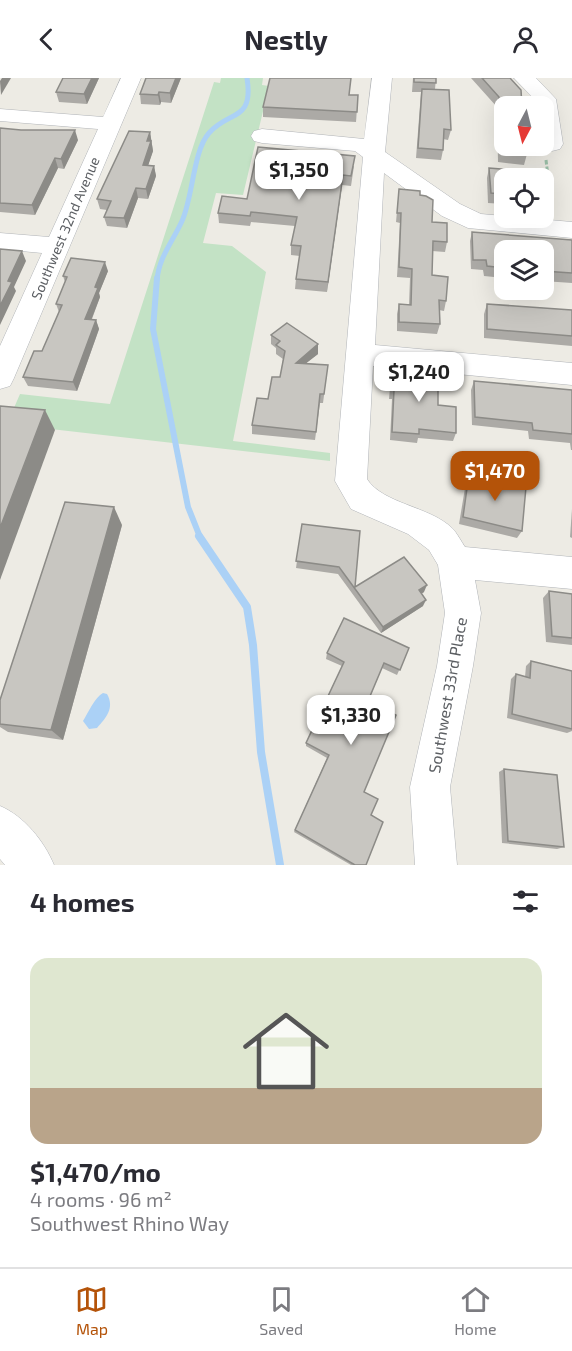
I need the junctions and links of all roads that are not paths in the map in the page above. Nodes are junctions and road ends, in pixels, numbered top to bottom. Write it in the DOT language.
graph roads {
  1 [pos="131,78"];
  2 [pos="382,78"];
  3 [pos="524,78"];
  4 [pos="543,96"];
  5 [pos="0,116"];
  6 [pos="110,124"];
  7 [pos="262,136"];
  8 [pos="374,154"];
  9 [pos="563,229"];
  10 [pos="0,241"];
  11 [pos="58,246"];
  12 [pos="361,354"];
  13 [pos="572,374"];
  14 [pos="0,378"];
  15 [pos="455,562"];
  16 [pos="572,573"];
  17 [pos="0,827"];
  18 [pos="33,865"];
  19 [pos="436,865"];
  1 -- 6 [label="street, Southwest 32nd Avenue"];
  2 -- 8 [label="street, Southwest 33rd Place"];
  3 -- 4 [label="street"];
  5 -- 6 [label="street"];
  6 -- 11 [label="street, Southwest 32nd Avenue"];
  7 -- 8 [label="street"];
  8 -- 9 [label="street"];
  8 -- 12 [label="street, Southwest 33rd Place"];
  10 -- 11 [label="street"];
  11 -- 14 [label="street, Southwest 32nd Avenue"];
  12 -- 13 [label="street"];
  12 -- 15 [label="street, Southwest 33rd Place"];
  15 -- 16 [label="street"];
  15 -- 19 [label="street, Southwest 33rd Place"];
  17 -- 18 [label="street"];
}
